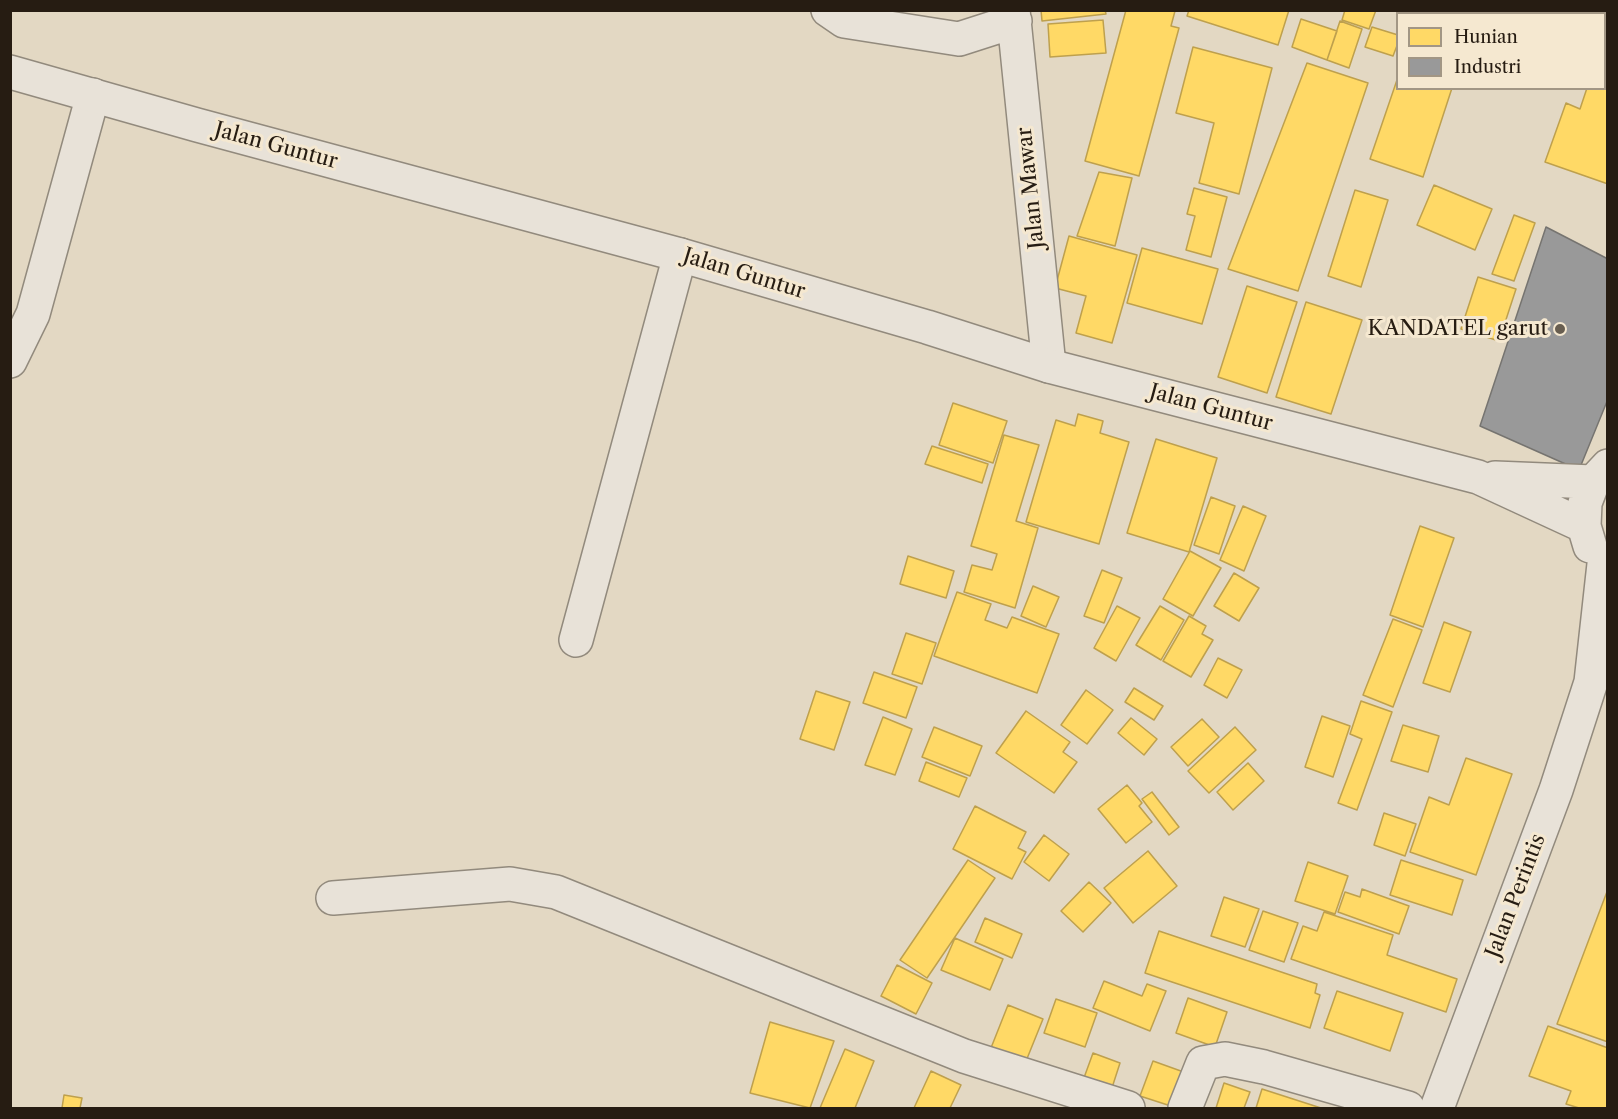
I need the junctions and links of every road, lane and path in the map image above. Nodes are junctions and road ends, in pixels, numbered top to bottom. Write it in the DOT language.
graph roads {
  1 [pos="828,10"];
  2 [pos="1014,16"];
  3 [pos="10,72"];
  4 [pos="93,95"];
  5 [pos="680,255"];
  6 [pos="10,361"];
  7 [pos="1050,366"];
  8 [pos="1600,474"];
  9 [pos="1478,477"];
  10 [pos="1584,526"];
  11 [pos="1606,566"];
  12 [pos="576,640"];
  13 [pos="1599,670"];
  14 [pos="333,898"];
  15 [pos="1055,1097"];
  16 [pos="1128,1108"];
  17 [pos="1185,1108"];
  18 [pos="1408,1108"];
  19 [pos="1437,1108"];
  1 -- 2 [label="street"];
  2 -- 7 [label="street, Jalan Mawar"];
  3 -- 4 [label="street, Jalan Guntur"];
  4 -- 5 [label="street, Jalan Guntur"];
  4 -- 6 [label="street"];
  5 -- 7 [label="street, Jalan Guntur"];
  5 -- 12 [label="street"];
  7 -- 9 [label="street, Jalan Guntur"];
  8 -- 9 [label="street, Jalan Guntur"];
  8 -- 10 [label="street"];
  9 -- 10 [label="street, Jalan Guntur"];
  10 -- 11 [label="street"];
  11 -- 13 [label="street, Jalan Perintis"];
  13 -- 19 [label="street, Jalan Perintis"];
  14 -- 15 [label="street"];
  15 -- 16 [label="street"];
  17 -- 18 [label="street"];
}
